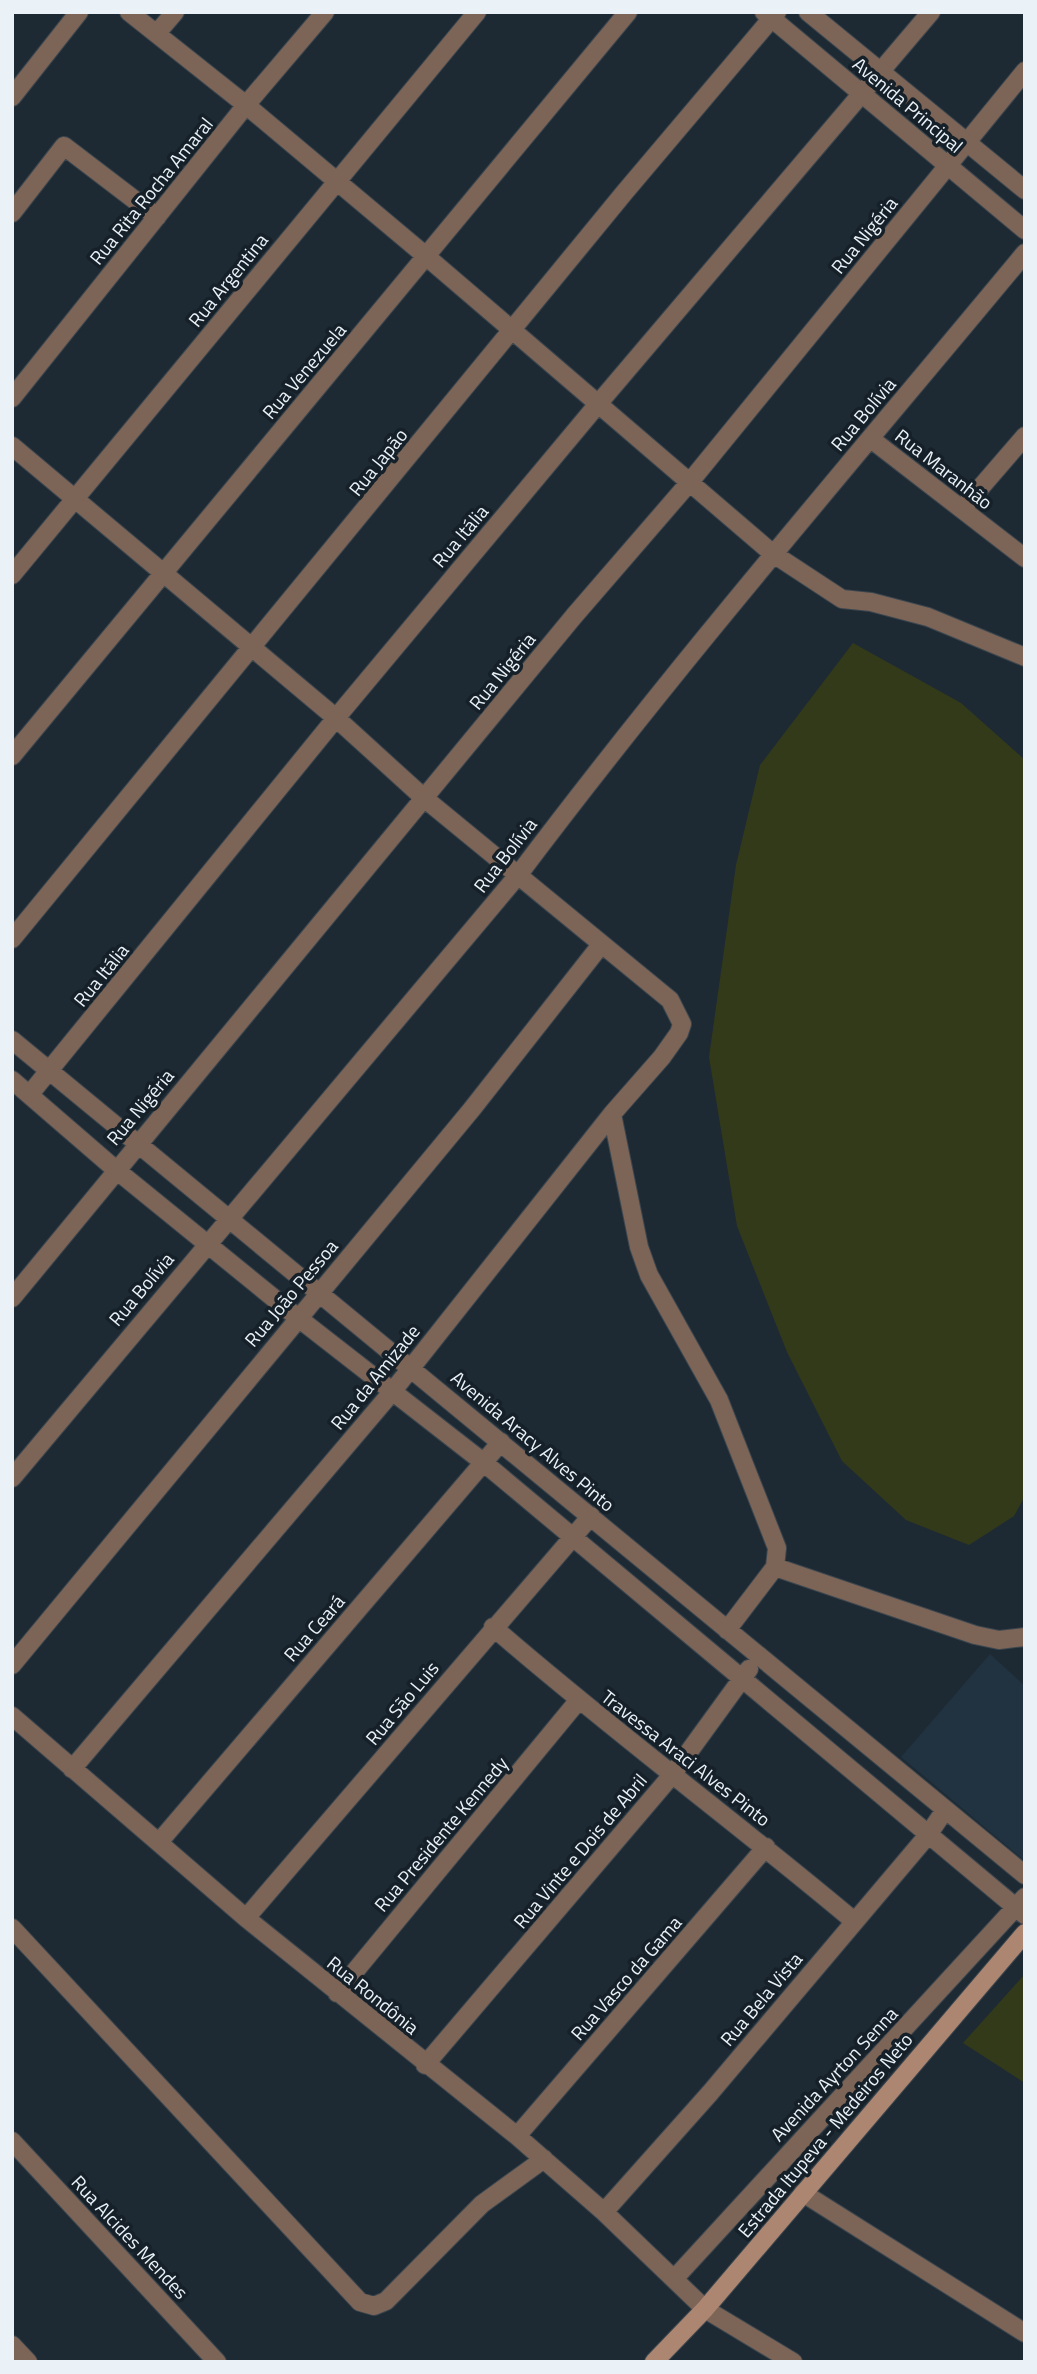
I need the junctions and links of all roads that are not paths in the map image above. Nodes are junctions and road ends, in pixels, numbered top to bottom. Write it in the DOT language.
graph roads {
  1 [pos="79,12"];
  2 [pos="130,12"];
  3 [pos="175,12"];
  4 [pos="325,12"];
  5 [pos="477,12"];
  6 [pos="628,12"];
  7 [pos="808,12"];
  8 [pos="931,12"];
  9 [pos="771,14"];
  10 [pos="157,33"];
  11 [pos="1025,71"];
  12 [pos="881,73"];
  13 [pos="864,95"];
  14 [pos="12,97"];
  15 [pos="246,105"];
  16 [pos="966,140"];
  17 [pos="947,166"];
  18 [pos="335,182"];
  19 [pos="1025,190"];
  20 [pos="12,213"];
  21 [pos="156,217"];
  22 [pos="1025,230"];
  23 [pos="1025,253"];
  24 [pos="427,257"];
  25 [pos="513,331"];
  26 [pos="12,398"];
  27 [pos="598,404"];
  28 [pos="1025,436"];
  29 [pos="871,439"];
  30 [pos="12,446"];
  31 [pos="689,483"];
  32 [pos="77,500"];
  33 [pos="962,509"];
  34 [pos="772,553"];
  35 [pos="1025,558"];
  36 [pos="12,575"];
  37 [pos="162,575"];
  38 [pos="252,650"];
  39 [pos="1025,657"];
  40 [pos="336,719"];
  41 [pos="12,756"];
  42 [pos="424,797"];
  43 [pos="519,874"];
  44 [pos="12,939"];
  45 [pos="600,946"];
  46 [pos="12,1040"];
  47 [pos="51,1070"];
  48 [pos="12,1080"];
  49 [pos="30,1094"];
  50 [pos="612,1114"];
  51 [pos="136,1144"];
  52 [pos="115,1169"];
  53 [pos="228,1220"];
  54 [pos="207,1242"];
  55 [pos="319,1292"];
  56 [pos="12,1297"];
  57 [pos="298,1317"];
  58 [pos="412,1368"];
  59 [pos="392,1392"];
  60 [pos="501,1442"];
  61 [pos="483,1462"];
  62 [pos="12,1478"];
  63 [pos="591,1516"];
  64 [pos="573,1537"];
  65 [pos="775,1567"];
  66 [pos="493,1627"];
  67 [pos="726,1630"];
  68 [pos="1025,1637"];
  69 [pos="757,1657"];
  70 [pos="12,1665"];
  71 [pos="743,1678"];
  72 [pos="578,1701"];
  73 [pos="12,1716"];
  74 [pos="72,1769"];
  75 [pos="672,1775"];
  76 [pos="945,1810"];
  77 [pos="928,1835"];
  78 [pos="160,1841"];
  79 [pos="766,1847"];
  80 [pos="1025,1875"];
  81 [pos="1022,1906"];
  82 [pos="246,1918"];
  83 [pos="854,1921"];
  84 [pos="12,1928"];
  85 [pos="1025,1933"];
  86 [pos="337,1993"];
  87 [pos="425,2065"];
  88 [pos="517,2136"];
  89 [pos="12,2141"];
  90 [pos="544,2159"];
  91 [pos="803,2193"];
  92 [pos="604,2212"];
  93 [pos="674,2279"];
  94 [pos="705,2309"];
  95 [pos="1025,2333"];
  96 [pos="12,2345"];
  97 [pos="28,2362"];
  98 [pos="218,2362"];
  99 [pos="654,2362"];
  100 [pos="793,2362"];
  1 -- 14 [label="street"];
  2 -- 10 [label="street"];
  3 -- 10 [label="street"];
  4 -- 15 [label="street, Rua Rita Rocha Amaral"];
  5 -- 18 [label="street, Rua Argentina"];
  6 -- 24 [label="street, Rua Venezuela"];
  7 -- 12 [label="street, Avenida Principal"];
  8 -- 12 [label="street, Rua Itália"];
  9 -- 13 [label="street, Avenida Principal"];
  9 -- 25 [label="street, Rua Japão"];
  10 -- 15 [label="street"];
  11 -- 16 [label="street, Rua Nigéria"];
  12 -- 13 [label="street, Rua Itália"];
  12 -- 16 [label="street, Avenida Principal"];
  13 -- 17 [label="street, Avenida Principal"];
  13 -- 27 [label="street, Rua Itália"];
  15 -- 18 [label="street"];
  15 -- 21 [label="street, Rua Rita Rocha Amaral"];
  16 -- 17 [label="street, Rua Nigéria"];
  16 -- 19 [label="street, Avenida Principal"];
  17 -- 22 [label="street, Avenida Principal"];
  17 -- 31 [label="street, Rua Nigéria"];
  18 -- 24 [label="street"];
  18 -- 32 [label="street, Rua Argentina"];
  20 -- 21 [label="street"];
  21 -- 26 [label="street, Rua Rita Rocha Amaral"];
  23 -- 29 [label="street, Rua Bolívia"];
  24 -- 25 [label="street"];
  24 -- 37 [label="street, Rua Venezuela"];
  25 -- 27 [label="street"];
  25 -- 38 [label="street, Rua Japão"];
  27 -- 31 [label="street"];
  27 -- 40 [label="street, Rua Itália"];
  28 -- 33 [label="street"];
  29 -- 33 [label="street, Rua Maranhão"];
  29 -- 34 [label="street, Rua Bolívia"];
  30 -- 32 [label="street"];
  31 -- 34 [label="street"];
  31 -- 42 [label="street, Rua Nigéria"];
  32 -- 36 [label="street, Rua Argentina"];
  32 -- 37 [label="street"];
  33 -- 35 [label="street, Rua Maranhão"];
  34 -- 39 [label="street"];
  34 -- 43 [label="street, Rua Bolívia"];
  37 -- 38 [label="street"];
  37 -- 41 [label="street, Rua Venezuela"];
  38 -- 40 [label="street"];
  38 -- 44 [label="street, Rua Japão"];
  40 -- 42 [label="street"];
  40 -- 47 [label="street, Rua Itália"];
  42 -- 43 [label="street"];
  42 -- 51 [label="street, Rua Nigéria"];
  43 -- 45 [label="street"];
  43 -- 53 [label="street, Rua Bolívia"];
  45 -- 50 [label="street, Rua da Amizade"];
  45 -- 55 [label="street, Rua João Pessoa"];
  46 -- 47 [label="street, Avenida Aracy Alves Pinto"];
  47 -- 49 [label="street, Rua Itália"];
  47 -- 51 [label="street, Avenida Aracy Alves Pinto"];
  48 -- 49 [label="street"];
  49 -- 52 [label="street"];
  50 -- 58 [label="street, Rua da Amizade"];
  50 -- 65 [label="street"];
  51 -- 52 [label="street, Rua Nigéria"];
  51 -- 53 [label="street, Avenida Aracy Alves Pinto"];
  52 -- 54 [label="street"];
  52 -- 56 [label="street, Rua Nigéria"];
  53 -- 54 [label="street, Rua Bolívia"];
  53 -- 55 [label="street, Avenida Aracy Alves Pinto"];
  54 -- 57 [label="street"];
  54 -- 62 [label="street, Rua Bolívia"];
  55 -- 57 [label="street, Rua João Pessoa"];
  55 -- 58 [label="street, Avenida Aracy Alves Pinto"];
  57 -- 59 [label="street"];
  57 -- 70 [label="street, Rua João Pessoa"];
  58 -- 59 [label="street, Rua da Amizade"];
  58 -- 60 [label="street, Avenida Aracy Alves Pinto"];
  59 -- 61 [label="street"];
  59 -- 74 [label="street, Rua da Amizade"];
  60 -- 61 [label="street, Rua Ceará"];
  60 -- 63 [label="street, Avenida Aracy Alves Pinto"];
  61 -- 64 [label="street"];
  61 -- 78 [label="street, Rua Ceará"];
  63 -- 64 [label="street, Rua São Luis"];
  63 -- 67 [label="street, Avenida Aracy Alves Pinto"];
  64 -- 66 [label="street, Rua São Luis"];
  64 -- 71 [label="street"];
  65 -- 67 [label="street"];
  65 -- 68 [label="street"];
  66 -- 72 [label="street, Travessa Araci Alves Pinto"];
  66 -- 82 [label="street, Rua São Luis"];
  67 -- 69 [label="street, Avenida Aracy Alves Pinto"];
  69 -- 71 [label="street, Rua Vinte e Dois de Abril"];
  69 -- 76 [label="street, Avenida Aracy Alves Pinto"];
  71 -- 75 [label="street, Rua Vinte e Dois de Abril"];
  71 -- 77 [label="street"];
  72 -- 75 [label="street, Travessa Araci Alves Pinto"];
  72 -- 86 [label="street, Rua Presidente Kennedy"];
  73 -- 74 [label="street, Rua Rondônia"];
  74 -- 78 [label="street, Rua Rondônia"];
  75 -- 79 [label="street, Travessa Araci Alves Pinto"];
  75 -- 87 [label="street, Rua Vinte e Dois de Abril"];
  76 -- 77 [label="street, Rua Bela Vista"];
  76 -- 80 [label="street, Avenida Aracy Alves Pinto"];
  77 -- 81 [label="street"];
  77 -- 83 [label="street, Rua Bela Vista"];
  78 -- 82 [label="street, Rua Rondônia"];
  79 -- 83 [label="street, Travessa Araci Alves Pinto"];
  79 -- 88 [label="street, Rua Vasco da Gama"];
  81 -- 93 [label="street, Avenida Ayrton Senna"];
  82 -- 86 [label="street, Rua Rondônia"];
  83 -- 92 [label="street, Rua Bela Vista"];
  84 -- 90 [label="street"];
  85 -- 91 [label="main road, Estrada Itupeva - Medeiros Neto"];
  86 -- 87 [label="street, Rua Rondônia"];
  87 -- 88 [label="street, Rua Rondônia"];
  88 -- 90 [label="street, Rua Rondônia"];
  89 -- 98 [label="street, Rua Alcides Mendes"];
  90 -- 92 [label="street, Rua Rondônia"];
  91 -- 94 [label="main road, Estrada Itupeva - Medeiros Neto"];
  91 -- 95 [label="street"];
  92 -- 93 [label="street, Rua Rondônia"];
  93 -- 94 [label="street, Rua Rondônia"];
  94 -- 99 [label="main road, Estrada Itupeva - Medeiros Neto"];
  94 -- 100 [label="street, Rua Rondônia"];
  96 -- 97 [label="street"];
}
